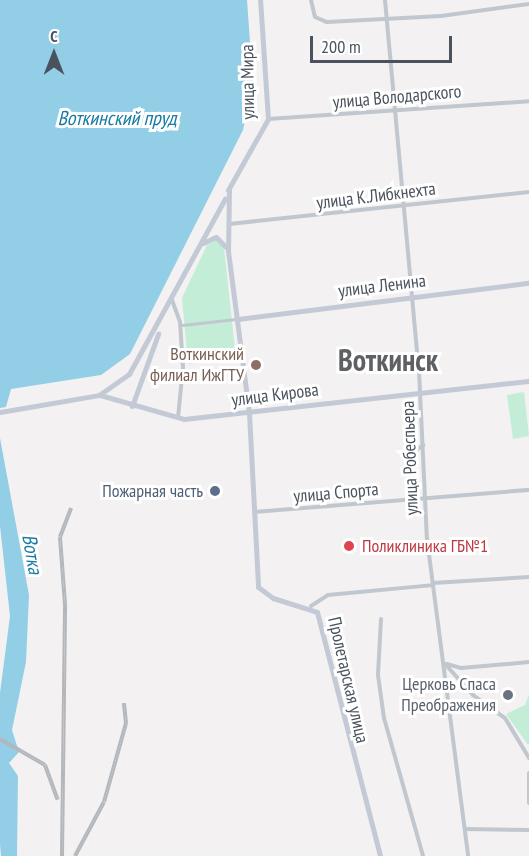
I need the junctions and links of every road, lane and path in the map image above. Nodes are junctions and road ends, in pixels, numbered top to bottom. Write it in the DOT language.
graph roads {
  1 [pos="260,0"];
  2 [pos="311,0"];
  3 [pos="385,0"];
  4 [pos="529,4"];
  5 [pos="386,18"];
  6 [pos="529,101"];
  7 [pos="394,113"];
  8 [pos="268,119"];
  9 [pos="229,190"];
  10 [pos="529,192"];
  11 [pos="401,206"];
  12 [pos="226,224"];
  13 [pos="200,246"];
  14 [pos="228,251"];
  15 [pos="529,283"];
  16 [pos="409,298"];
  17 [pos="172,300"];
  18 [pos="164,318"];
  19 [pos="238,318"];
  20 [pos="182,325"];
  21 [pos="529,381"];
  22 [pos="420,393"];
  23 [pos="99,395"];
  24 [pos="132,406"];
  25 [pos="2,412"];
  26 [pos="249,413"];
  27 [pos="178,419"];
  28 [pos="423,444"];
  29 [pos="408,456"];
  30 [pos="529,490"];
  31 [pos="424,499"];
  32 [pos="254,512"];
  33 [pos="529,577"];
  34 [pos="433,584"];
  35 [pos="311,606"];
  36 [pos="381,619"];
  37 [pos="529,662"];
  38 [pos="445,664"];
  39 [pos="529,758"];
  40 [pos="529,773"];
  41 [pos="529,804"];
  42 [pos="465,829"];
  43 [pos="529,830"];
  44 [pos="380,856"];
  45 [pos="423,856"];
  46 [pos="468,856"];
  1 -- 8 [label="main road, улица Мира"];
  2 -- 5 [label="street"];
  3 -- 5 [label="street, улица Робеспьера"];
  4 -- 5 [label="street"];
  5 -- 7 [label="street, улица Робеспьера"];
  6 -- 7 [label="street, улица Володарского"];
  7 -- 8 [label="street, улица Володарского"];
  7 -- 11 [label="street, улица Робеспьера"];
  8 -- 9 [label="main road, улица Мира"];
  9 -- 12 [label="main road, улица Мира"];
  9 -- 13 [label="main road, улица Мира"];
  10 -- 11 [label="street, улица К.Либкнехта"];
  11 -- 12 [label="street, улица К.Либкнехта"];
  11 -- 16 [label="street, улица Робеспьера"];
  12 -- 14 [label="main road, улица Мира"];
  13 -- 14 [label="main road"];
  13 -- 17 [label="main road, улица Мира"];
  14 -- 19 [label="main road, улица Мира"];
  15 -- 16 [label="main road, улица Ленина"];
  16 -- 19 [label="main road, улица Ленина"];
  16 -- 22 [label="street, улица Робеспьера"];
  17 -- 18 [label="main road, улица Мира"];
  17 -- 27 [label="street"];
  18 -- 23 [label="main road, улица Мира"];
  18 -- 24 [label="main road"];
  19 -- 20 [label="street"];
  19 -- 26 [label="main road, улица Мира"];
  21 -- 22 [label="main road, улица Кирова"];
  22 -- 26 [label="main road, улица Кирова"];
  22 -- 28 [label="street, улица Робеспьера"];
  23 -- 24 [label="main road, улица Кирова"];
  23 -- 25 [label="main road"];
  24 -- 27 [label="main road, улица Кирова"];
  26 -- 27 [label="main road, улица Кирова"];
  26 -- 32 [label="main road, улица Мира"];
  28 -- 29 [label="street"];
  28 -- 31 [label="street, улица Робеспьера"];
  30 -- 31 [label="street, улица Спорта"];
  31 -- 32 [label="street, улица Спорта"];
  31 -- 34 [label="street, улица Робеспьера"];
  32 -- 35 [label="main road, Пролетарская улица"];
  33 -- 34 [label="street"];
  34 -- 35 [label="street"];
  34 -- 38 [label="street, улица Робеспьера"];
  35 -- 44 [label="main road, Пролетарская улица"];
  36 -- 45 [label="street"];
  37 -- 38 [label="street"];
  38 -- 39 [label="street"];
  38 -- 42 [label="street, улица Робеспьера"];
  40 -- 41 [label="street"];
  42 -- 43 [label="street"];
  42 -- 46 [label="street, улица Робеспьера"];
}
